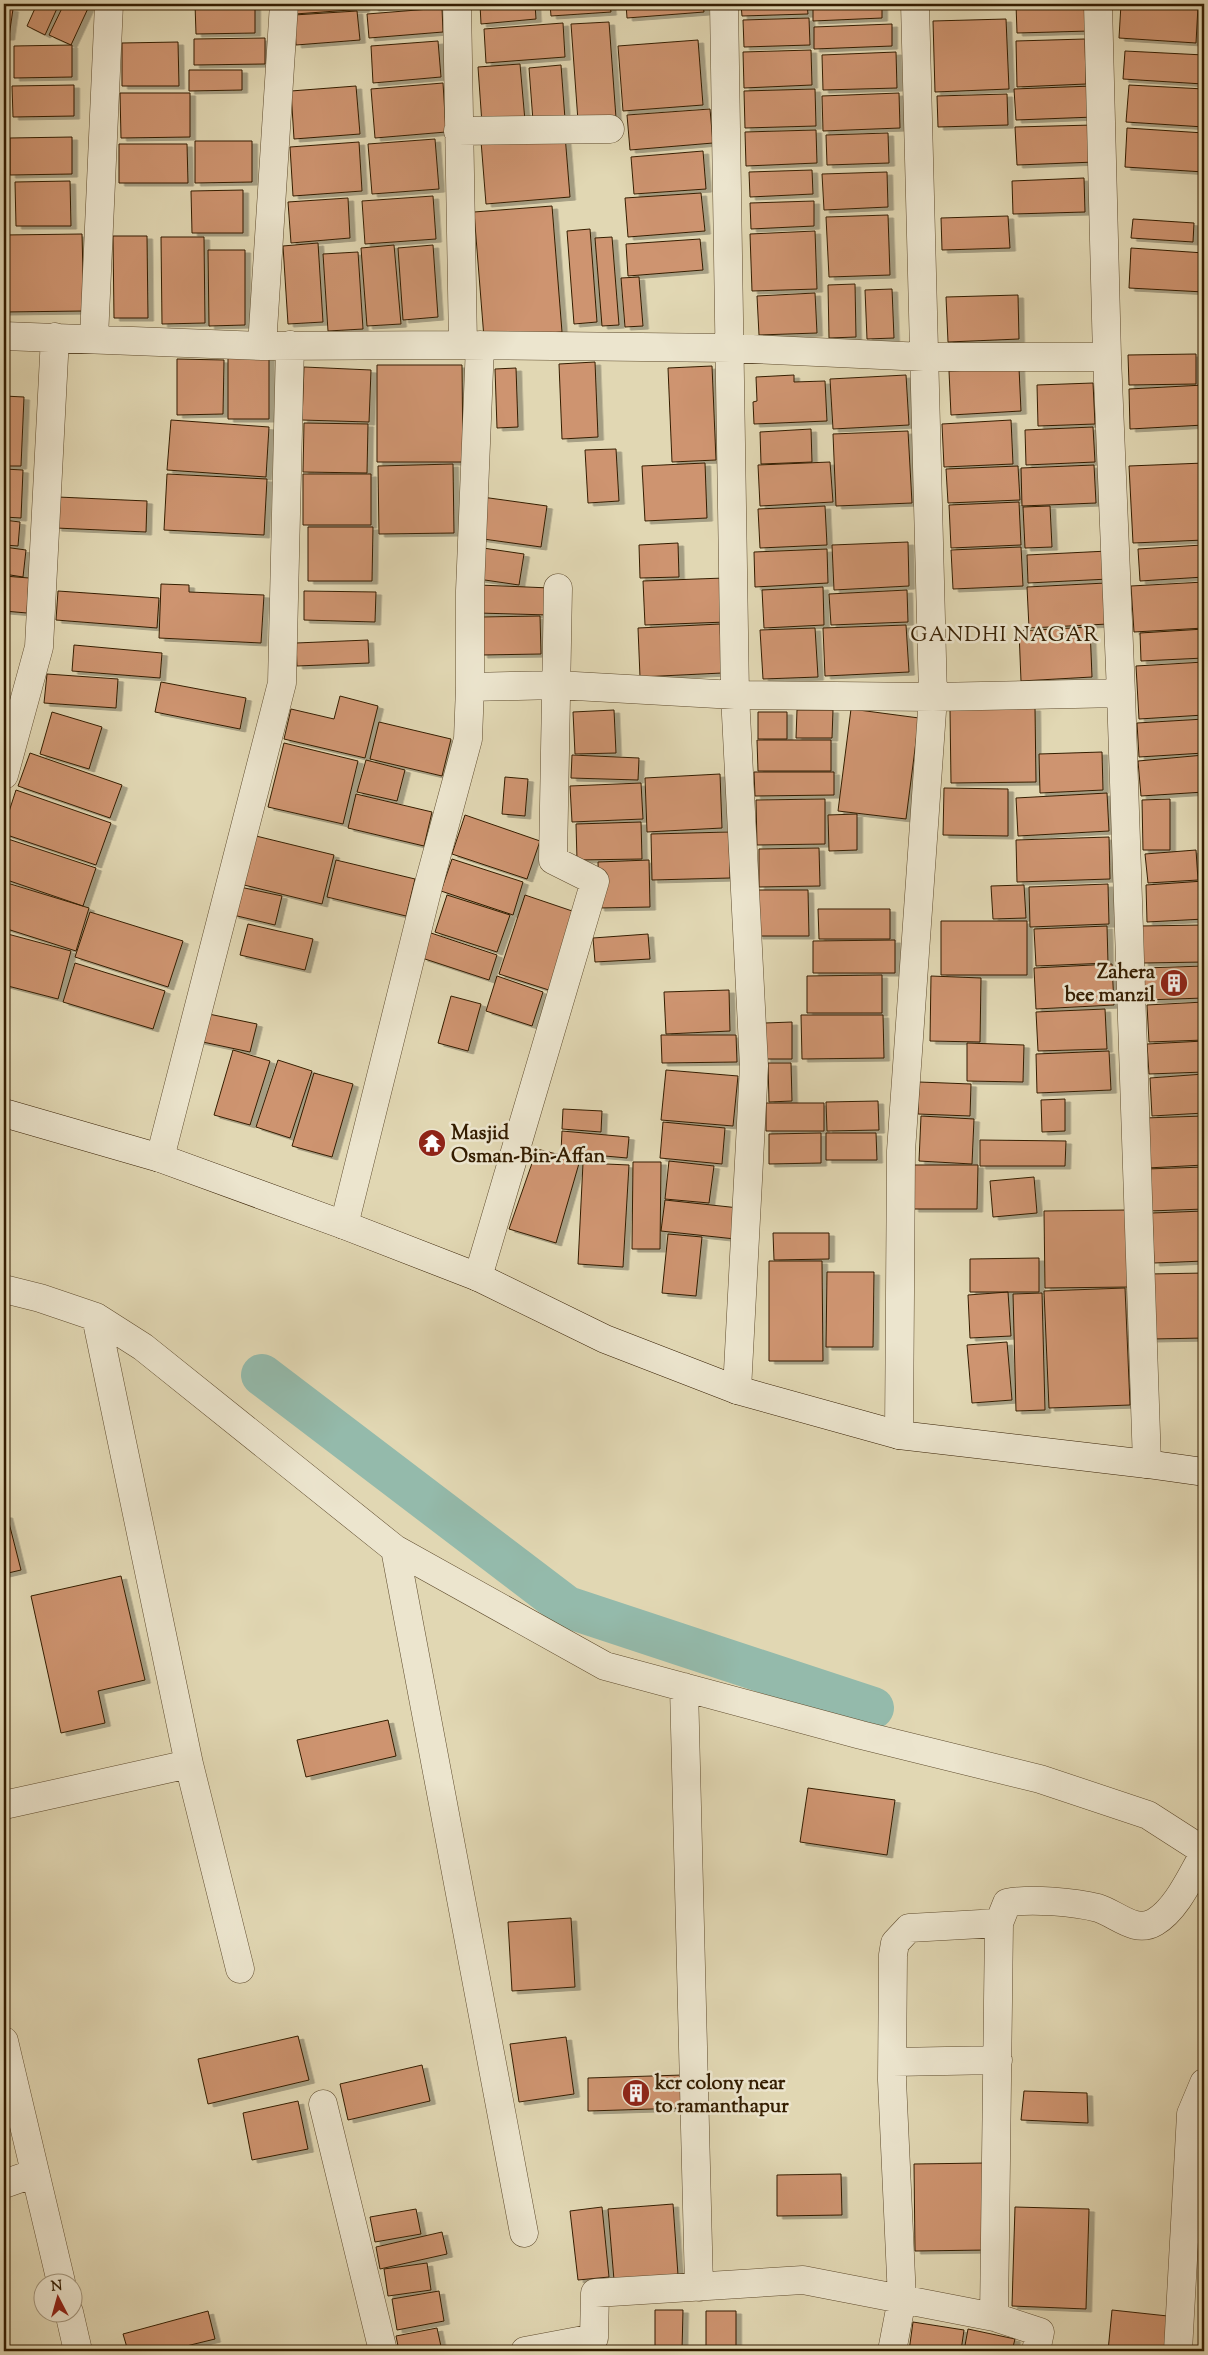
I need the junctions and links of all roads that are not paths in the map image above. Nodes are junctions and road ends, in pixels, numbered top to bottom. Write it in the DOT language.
graph roads {
  1 [pos="109,4"];
  2 [pos="284,4"];
  3 [pos="457,4"];
  4 [pos="724,4"];
  5 [pos="915,4"];
  6 [pos="1098,4"];
  7 [pos="610,129"];
  8 [pos="458,131"];
  9 [pos="4,336"];
  10 [pos="55,336"];
  11 [pos="94,338"];
  12 [pos="290,345"];
  13 [pos="472,345"];
  14 [pos="262,346"];
  15 [pos="730,348"];
  16 [pos="924,357"];
  17 [pos="1107,357"];
  18 [pos="558,588"];
  19 [pos="557,686"];
  20 [pos="470,687"];
  21 [pos="1122,693"];
  22 [pos="735,695"];
  23 [pos="933,697"];
  24 [pos="4,775"];
  25 [pos="4,1113"];
  26 [pos="160,1158"];
  27 [pos="344,1225"];
  28 [pos="478,1277"];
  29 [pos="4,1289"];
  30 [pos="96,1317"];
  31 [pos="737,1390"];
  32 [pos="899,1436"];
  33 [pos="1147,1464"];
  34 [pos="1204,1472"];
  35 [pos="394,1549"];
  36 [pos="684,1687"];
  37 [pos="189,1764"];
  38 [pos="4,1806"];
  39 [pos="1204,1850"];
  40 [pos="1204,1854"];
  41 [pos="999,1923"];
  42 [pos="240,1969"];
  43 [pos="4,2041"];
  44 [pos="998,2060"];
  45 [pos="892,2062"];
  46 [pos="1204,2083"];
  47 [pos="323,2104"];
  48 [pos="35,2173"];
  49 [pos="4,2184"];
  50 [pos="524,2233"];
  51 [pos="59,2272"];
  52 [pos="699,2286"];
  53 [pos="902,2299"];
  54 [pos="994,2317"];
  55 [pos="71,2322"];
  56 [pos="78,2351"];
  57 [pos="383,2351"];
  58 [pos="525,2351"];
  59 [pos="892,2351"];
  60 [pos="1036,2351"];
  61 [pos="1178,2351"];
  1 -- 11 [label="street"];
  2 -- 14 [label="street"];
  3 -- 8 [label="street"];
  4 -- 15 [label="street"];
  5 -- 16 [label="street"];
  6 -- 17 [label="street"];
  7 -- 8 [label="street"];
  8 -- 13 [label="street"];
  9 -- 10 [label="street"];
  10 -- 11 [label="street"];
  10 -- 24 [label="street"];
  11 -- 14 [label="street"];
  12 -- 13 [label="street"];
  12 -- 14 [label="street"];
  12 -- 26 [label="street"];
  13 -- 15 [label="street"];
  13 -- 20 [label="street"];
  15 -- 16 [label="street"];
  15 -- 22 [label="street"];
  16 -- 17 [label="street"];
  16 -- 23 [label="street"];
  17 -- 21 [label="street"];
  18 -- 19 [label="street"];
  19 -- 20 [label="street"];
  19 -- 22 [label="street"];
  19 -- 28 [label="street"];
  20 -- 27 [label="street"];
  21 -- 23 [label="street"];
  21 -- 33 [label="street"];
  22 -- 23 [label="street"];
  22 -- 31 [label="street"];
  23 -- 32 [label="street"];
  25 -- 26 [label="street"];
  26 -- 27 [label="street"];
  27 -- 28 [label="street"];
  28 -- 31 [label="street"];
  29 -- 30 [label="street"];
  30 -- 35 [label="street"];
  30 -- 37 [label="street"];
  31 -- 32 [label="street"];
  32 -- 33 [label="street"];
  33 -- 34 [label="street"];
  35 -- 36 [label="street"];
  35 -- 50 [label="street"];
  36 -- 39 [label="street"];
  36 -- 52 [label="street"];
  37 -- 38 [label="street"];
  37 -- 42 [label="street"];
  40 -- 41 [label="street"];
  41 -- 44 [label="street"];
  41 -- 45 [label="street"];
  43 -- 48 [label="street"];
  44 -- 45 [label="street"];
  44 -- 54 [label="street"];
  45 -- 53 [label="street"];
  46 -- 61 [label="street"];
  47 -- 57 [label="street"];
  48 -- 49 [label="street"];
  48 -- 51 [label="street"];
  52 -- 53 [label="street"];
  52 -- 58 [label="street"];
  53 -- 54 [label="street"];
  53 -- 59 [label="street"];
  54 -- 60 [label="street"];
  55 -- 56 [label="street"];
}
